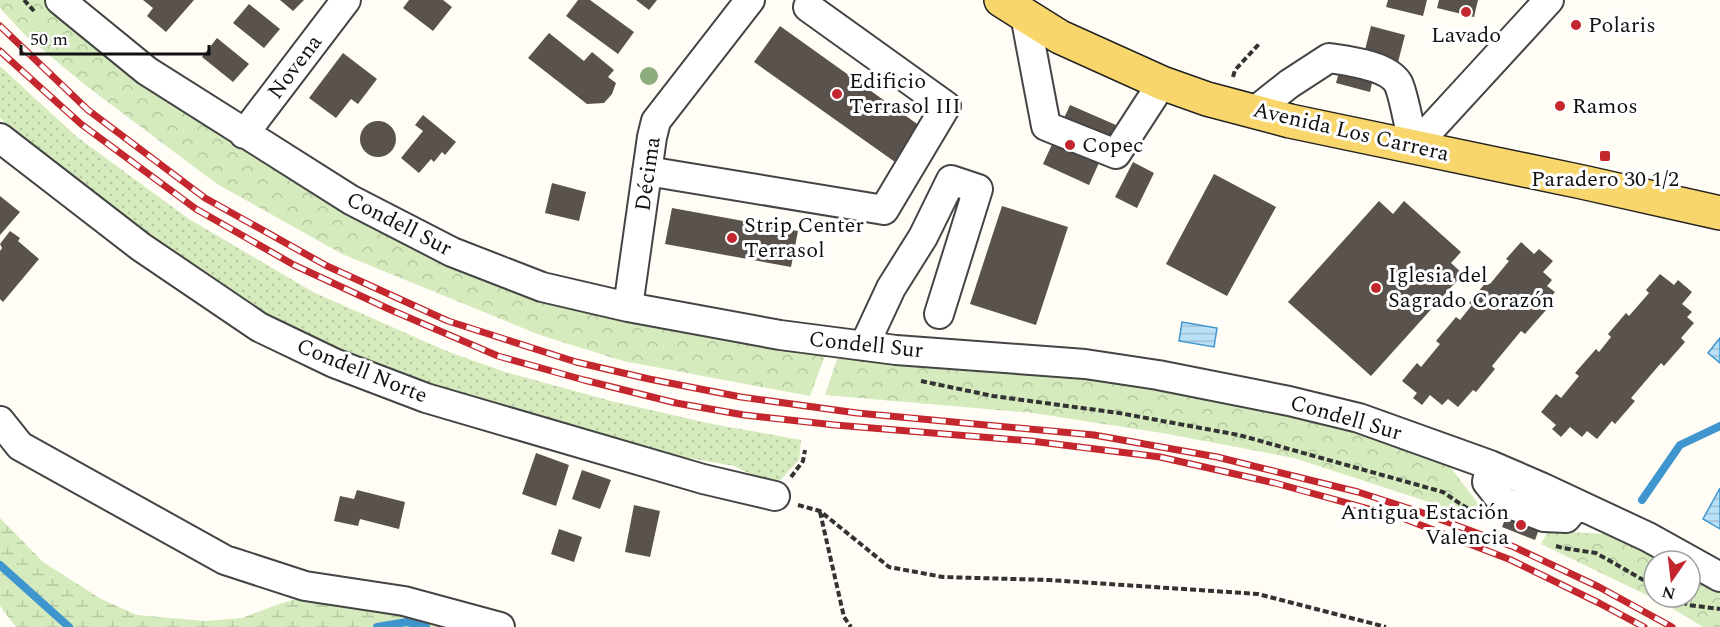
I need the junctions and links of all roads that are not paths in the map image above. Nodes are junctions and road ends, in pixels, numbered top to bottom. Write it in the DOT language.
graph roads {
  1 [pos="346,0"];
  2 [pos="750,0"];
  3 [pos="1549,0"];
  4 [pos="64,2"];
  5 [pos="808,7"];
  6 [pos="1013,8"];
  7 [pos="1162,82"];
  8 [pos="1255,111"];
  9 [pos="244,134"];
  10 [pos="0,138"];
  11 [pos="1414,147"];
  12 [pos="647,171"];
  13 [pos="1720,213"];
  14 [pos="628,307"];
  15 [pos="939,314"];
  16 [pos="864,346"];
  17 [pos="0,421"];
  18 [pos="776,496"];
  19 [pos="1720,577"];
  20 [pos="500,627"];
  1 -- 9 [label="street, Novena"];
  2 -- 12 [label="street, Décima"];
  3 -- 11 [label="street"];
  4 -- 9 [label="street, Condell Sur"];
  5 -- 12 [label="street"];
  6 -- 7 [label="main road, Avenida Los Carrera"];
  6 -- 7 [label="street"];
  7 -- 8 [label="main road, Avenida Los Carrera"];
  8 -- 11 [label="main road, Avenida Los Carrera"];
  8 -- 11 [label="street"];
  9 -- 14 [label="street, Condell Sur"];
  10 -- 18 [label="street, Condell Norte"];
  11 -- 13 [label="main road, Avenida Los Carrera"];
  12 -- 14 [label="street, Décima"];
  14 -- 16 [label="street, Condell Sur"];
  15 -- 16 [label="street"];
  16 -- 19 [label="street, Condell Sur"];
  17 -- 20 [label="street"];
}
